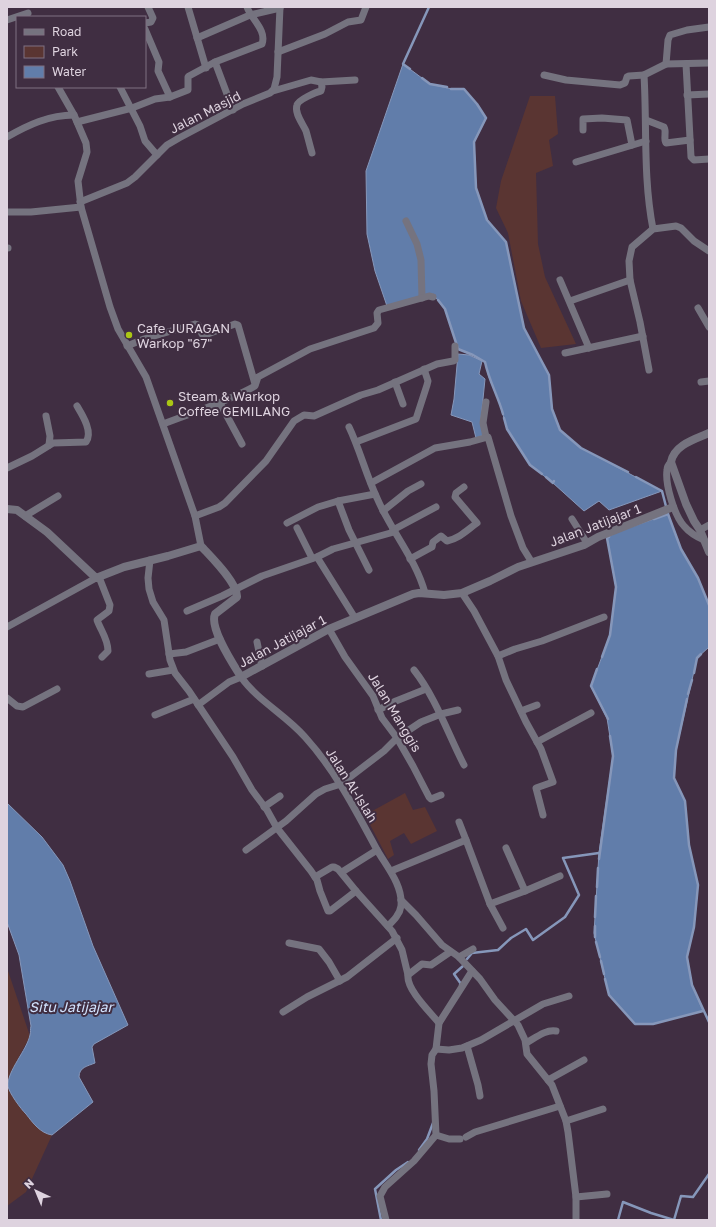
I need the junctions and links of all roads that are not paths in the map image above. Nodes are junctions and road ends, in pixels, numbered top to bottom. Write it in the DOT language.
graph roads {
  1 [pos="148,7"];
  2 [pos="188,7"];
  3 [pos="247,7"];
  4 [pos="280,7"];
  5 [pos="366,7"];
  6 [pos="28,12"];
  7 [pos="250,15"];
  8 [pos="18,16"];
  9 [pos="146,23"];
  10 [pos="709,27"];
  11 [pos="146,31"];
  12 [pos="197,38"];
  13 [pos="278,52"];
  14 [pos="214,62"];
  15 [pos="709,63"];
  16 [pos="666,64"];
  17 [pos="686,64"];
  18 [pos="206,68"];
  19 [pos="544,75"];
  20 [pos="644,75"];
  21 [pos="355,80"];
  22 [pos="321,82"];
  23 [pos="60,88"];
  24 [pos="121,88"];
  25 [pos="273,91"];
  26 [pos="709,94"];
  27 [pos="687,95"];
  28 [pos="170,97"];
  29 [pos="132,108"];
  30 [pos="233,110"];
  31 [pos="74,115"];
  32 [pos="646,120"];
  33 [pos="77,122"];
  34 [pos="584,130"];
  35 [pos="7,137"];
  36 [pos="690,140"];
  37 [pos="646,141"];
  38 [pos="632,145"];
  39 [pos="312,153"];
  40 [pos="157,155"];
  41 [pos="709,159"];
  42 [pos="576,162"];
  43 [pos="80,204"];
  44 [pos="7,212"];
  45 [pos="406,221"];
  46 [pos="653,229"];
  47 [pos="709,251"];
  48 [pos="560,280"];
  49 [pos="630,280"];
  50 [pos="433,297"];
  51 [pos="422,298"];
  52 [pos="570,301"];
  53 [pos="698,308"];
  54 [pos="709,327"];
  55 [pos="643,336"];
  56 [pos="127,346"];
  57 [pos="455,346"];
  58 [pos="589,348"];
  59 [pos="565,353"];
  60 [pos="424,369"];
  61 [pos="649,370"];
  62 [pos="709,381"];
  63 [pos="395,382"];
  64 [pos="701,382"];
  65 [pos="255,386"];
  66 [pos="486,402"];
  67 [pos="220,403"];
  68 [pos="402,404"];
  69 [pos="78,406"];
  70 [pos="46,416"];
  71 [pos="163,424"];
  72 [pos="349,427"];
  73 [pos="709,433"];
  74 [pos="486,437"];
  75 [pos="356,442"];
  76 [pos="242,444"];
  77 [pos="49,445"];
  78 [pos="671,460"];
  79 [pos="7,468"];
  80 [pos="371,483"];
  81 [pos="421,484"];
  82 [pos="464,487"];
  83 [pos="375,494"];
  84 [pos="58,496"];
  85 [pos="338,501"];
  86 [pos="436,507"];
  87 [pos="7,509"];
  88 [pos="669,509"];
  89 [pos="383,511"];
  90 [pos="24,516"];
  91 [pos="195,516"];
  92 [pos="572,518"];
  93 [pos="287,523"];
  94 [pos="709,525"];
  95 [pos="298,528"];
  96 [pos="700,530"];
  97 [pos="394,531"];
  98 [pos="704,540"];
  99 [pos="587,543"];
  100 [pos="355,544"];
  101 [pos="201,546"];
  102 [pos="709,552"];
  103 [pos="314,558"];
  104 [pos="410,559"];
  105 [pos="150,560"];
  106 [pos="531,561"];
  107 [pos="369,570"];
  108 [pos="97,577"];
  109 [pos="236,589"];
  110 [pos="425,593"];
  111 [pos="462,593"];
  112 [pos="188,611"];
  113 [pos="604,617"];
  114 [pos="355,618"];
  115 [pos="7,627"];
  116 [pos="329,629"];
  117 [pos="220,639"];
  118 [pos="256,642"];
  119 [pos="169,654"];
  120 [pos="498,656"];
  121 [pos="102,657"];
  122 [pos="262,666"];
  123 [pos="173,670"];
  124 [pos="414,670"];
  125 [pos="149,674"];
  126 [pos="240,677"];
  127 [pos="57,689"];
  128 [pos="426,689"];
  129 [pos="7,698"];
  130 [pos="196,702"];
  131 [pos="537,704"];
  132 [pos="378,710"];
  133 [pos="458,710"];
  134 [pos="521,711"];
  135 [pos="591,713"];
  136 [pos="441,714"];
  137 [pos="155,715"];
  138 [pos="397,738"];
  139 [pos="537,742"];
  140 [pos="464,765"];
  141 [pos="341,784"];
  142 [pos="441,795"];
  143 [pos="280,796"];
  144 [pos="264,807"];
  145 [pos="543,815"];
  146 [pos="459,822"];
  147 [pos="277,828"];
  148 [pos="466,840"];
  149 [pos="506,848"];
  150 [pos="246,850"];
  151 [pos="377,850"];
  152 [pos="391,871"];
  153 [pos="342,872"];
  154 [pos="560,876"];
  155 [pos="315,877"];
  156 [pos="356,891"];
  157 [pos="525,891"];
  158 [pos="401,900"];
  159 [pos="490,904"];
  160 [pos="388,926"];
  161 [pos="503,928"];
  162 [pos="397,938"];
  163 [pos="289,943"];
  164 [pos="473,949"];
  165 [pos="450,952"];
  166 [pos="459,957"];
  167 [pos="472,971"];
  168 [pos="408,975"];
  169 [pos="340,980"];
  170 [pos="569,996"];
  171 [pos="283,1012"];
  172 [pos="513,1021"];
  173 [pos="439,1023"];
  174 [pos="556,1032"];
  175 [pos="526,1043"];
  176 [pos="467,1046"];
  177 [pos="436,1049"];
  178 [pos="584,1060"];
  179 [pos="548,1080"];
  180 [pos="480,1096"];
  181 [pos="560,1106"];
  182 [pos="603,1109"];
  183 [pos="566,1121"];
  184 [pos="436,1135"];
  185 [pos="607,1194"];
  186 [pos="576,1197"];
  187 [pos="386,1220"];
  188 [pos="576,1220"];
  1 -- 9 [label="street"];
  2 -- 12 [label="street"];
  3 -- 7 [label="street"];
  4 -- 7 [label="street"];
  4 -- 13 [label="street"];
  5 -- 13 [label="street"];
  6 -- 8 [label="street"];
  7 -- 12 [label="street"];
  7 -- 14 [label="street"];
  10 -- 16 [label="street"];
  11 -- 28 [label="street"];
  12 -- 18 [label="street"];
  13 -- 25 [label="street"];
  14 -- 18 [label="street"];
  14 -- 30 [label="street"];
  15 -- 17 [label="street"];
  16 -- 17 [label="street"];
  16 -- 20 [label="street"];
  17 -- 27 [label="street"];
  18 -- 28 [label="street"];
  19 -- 20 [label="street"];
  20 -- 32 [label="street"];
  21 -- 22 [label="street, Jalan Masjid"];
  22 -- 25 [label="street, Jalan Masjid"];
  22 -- 39 [label="street"];
  23 -- 31 [label="street"];
  24 -- 29 [label="street"];
  25 -- 30 [label="street, Jalan Masjid"];
  26 -- 27 [label="street"];
  27 -- 36 [label="street"];
  28 -- 29 [label="street"];
  29 -- 33 [label="street"];
  29 -- 40 [label="street"];
  30 -- 40 [label="street, Jalan Masjid"];
  31 -- 33 [label="street"];
  31 -- 35 [label="street"];
  32 -- 36 [label="street"];
  32 -- 37 [label="street"];
  33 -- 43 [label="street"];
  34 -- 38 [label="street"];
  36 -- 41 [label="street"];
  37 -- 38 [label="street"];
  37 -- 46 [label="street"];
  38 -- 42 [label="street"];
  40 -- 43 [label="street, Jalan Masjid"];
  43 -- 44 [label="street, Jalan Masjid"];
  43 -- 56 [label="street"];
  45 -- 51 [label="street"];
  46 -- 47 [label="street"];
  46 -- 49 [label="street"];
  48 -- 52 [label="street"];
  49 -- 52 [label="street"];
  49 -- 55 [label="street"];
  50 -- 51 [label="street"];
  51 -- 65 [label="street"];
  52 -- 58 [label="street"];
  53 -- 54 [label="street"];
  55 -- 58 [label="street"];
  55 -- 61 [label="street"];
  56 -- 65 [label="street"];
  56 -- 71 [label="street"];
  57 -- 60 [label="street"];
  58 -- 59 [label="street"];
  60 -- 63 [label="street"];
  60 -- 75 [label="street"];
  62 -- 64 [label="street"];
  63 -- 68 [label="street"];
  63 -- 91 [label="street"];
  65 -- 67 [label="street"];
  66 -- 74 [label="street"];
  67 -- 71 [label="street"];
  67 -- 76 [label="street"];
  69 -- 77 [label="street"];
  70 -- 77 [label="street"];
  71 -- 91 [label="street"];
  72 -- 75 [label="street"];
  73 -- 78 [label="street"];
  74 -- 80 [label="street"];
  74 -- 106 [label="street"];
  75 -- 80 [label="street"];
  77 -- 79 [label="street"];
  78 -- 88 [label="street"];
  78 -- 96 [label="street"];
  80 -- 83 [label="street"];
  81 -- 89 [label="street"];
  82 -- 104 [label="street"];
  83 -- 85 [label="street"];
  83 -- 89 [label="street"];
  84 -- 90 [label="street"];
  85 -- 93 [label="street"];
  85 -- 100 [label="street"];
  86 -- 97 [label="street"];
  87 -- 90 [label="street"];
  88 -- 98 [label="street"];
  88 -- 99 [label="street, Jalan Jatijajar 1"];
  89 -- 97 [label="street"];
  90 -- 108 [label="street"];
  91 -- 101 [label="street"];
  92 -- 99 [label="street"];
  94 -- 96 [label="street"];
  95 -- 103 [label="street"];
  96 -- 98 [label="street"];
  97 -- 100 [label="street"];
  97 -- 104 [label="street"];
  98 -- 102 [label="street"];
  99 -- 106 [label="street, Jalan Jatijajar 1"];
  100 -- 103 [label="street"];
  100 -- 107 [label="street"];
  101 -- 105 [label="street"];
  101 -- 109 [label="street"];
  103 -- 109 [label="street"];
  103 -- 114 [label="street"];
  104 -- 110 [label="street"];
  105 -- 108 [label="street"];
  105 -- 119 [label="street"];
  106 -- 111 [label="street, Jalan Jatijajar 1"];
  108 -- 115 [label="street"];
  108 -- 121 [label="street"];
  109 -- 112 [label="street"];
  109 -- 117 [label="street, Jalan Jatijajar 1"];
  110 -- 111 [label="street, Jalan Jatijajar 1"];
  110 -- 114 [label="street, Jalan Jatijajar 1"];
  111 -- 120 [label="street"];
  113 -- 120 [label="street"];
  114 -- 116 [label="street, Jalan Jatijajar 1"];
  116 -- 122 [label="street, Jalan Jatijajar 1"];
  116 -- 132 [label="street, Jalan Manggis"];
  117 -- 119 [label="street"];
  117 -- 126 [label="street, Jalan Jatijajar 1"];
  118 -- 122 [label="street"];
  119 -- 123 [label="street"];
  120 -- 134 [label="street"];
  122 -- 126 [label="street, Jalan Jatijajar 1"];
  123 -- 125 [label="street"];
  123 -- 130 [label="street"];
  124 -- 128 [label="street"];
  126 -- 130 [label="street"];
  126 -- 141 [label="street, Jalan Al-Islah"];
  127 -- 129 [label="street"];
  128 -- 132 [label="street"];
  128 -- 136 [label="street"];
  130 -- 137 [label="street"];
  130 -- 144 [label="street"];
  131 -- 134 [label="street"];
  132 -- 138 [label="street, Jalan Manggis"];
  133 -- 136 [label="street"];
  134 -- 139 [label="street"];
  135 -- 139 [label="street"];
  136 -- 138 [label="street"];
  136 -- 140 [label="street"];
  138 -- 141 [label="street"];
  138 -- 142 [label="street, Jalan Manggis"];
  139 -- 145 [label="street"];
  141 -- 147 [label="street"];
  141 -- 151 [label="street, Jalan Al-Islah"];
  143 -- 144 [label="street"];
  144 -- 147 [label="street"];
  146 -- 148 [label="street"];
  147 -- 150 [label="street"];
  147 -- 155 [label="street"];
  148 -- 152 [label="street"];
  148 -- 159 [label="street"];
  149 -- 157 [label="street"];
  151 -- 152 [label="street, Jalan Al-Islah"];
  151 -- 153 [label="street"];
  152 -- 158 [label="street, Jalan Al-Islah"];
  153 -- 155 [label="street"];
  153 -- 156 [label="street"];
  154 -- 157 [label="street"];
  155 -- 156 [label="street"];
  156 -- 160 [label="street"];
  157 -- 159 [label="street"];
  158 -- 160 [label="street"];
  158 -- 165 [label="street"];
  159 -- 161 [label="street"];
  160 -- 162 [label="street"];
  162 -- 168 [label="street"];
  162 -- 169 [label="street"];
  163 -- 169 [label="street"];
  164 -- 166 [label="street"];
  165 -- 166 [label="street"];
  165 -- 168 [label="street"];
  166 -- 167 [label="street"];
  167 -- 172 [label="street"];
  167 -- 173 [label="street"];
  168 -- 173 [label="street"];
  169 -- 171 [label="street"];
  170 -- 172 [label="street"];
  172 -- 175 [label="street"];
  172 -- 176 [label="street"];
  173 -- 177 [label="street"];
  174 -- 175 [label="street"];
  175 -- 179 [label="street"];
  176 -- 177 [label="street"];
  176 -- 180 [label="street"];
  177 -- 184 [label="street"];
  178 -- 179 [label="street"];
  179 -- 181 [label="street"];
  181 -- 183 [label="street"];
  181 -- 184 [label="street"];
  182 -- 183 [label="street"];
  183 -- 186 [label="street"];
  184 -- 187 [label="street"];
  185 -- 186 [label="street"];
  186 -- 188 [label="street"];
}
